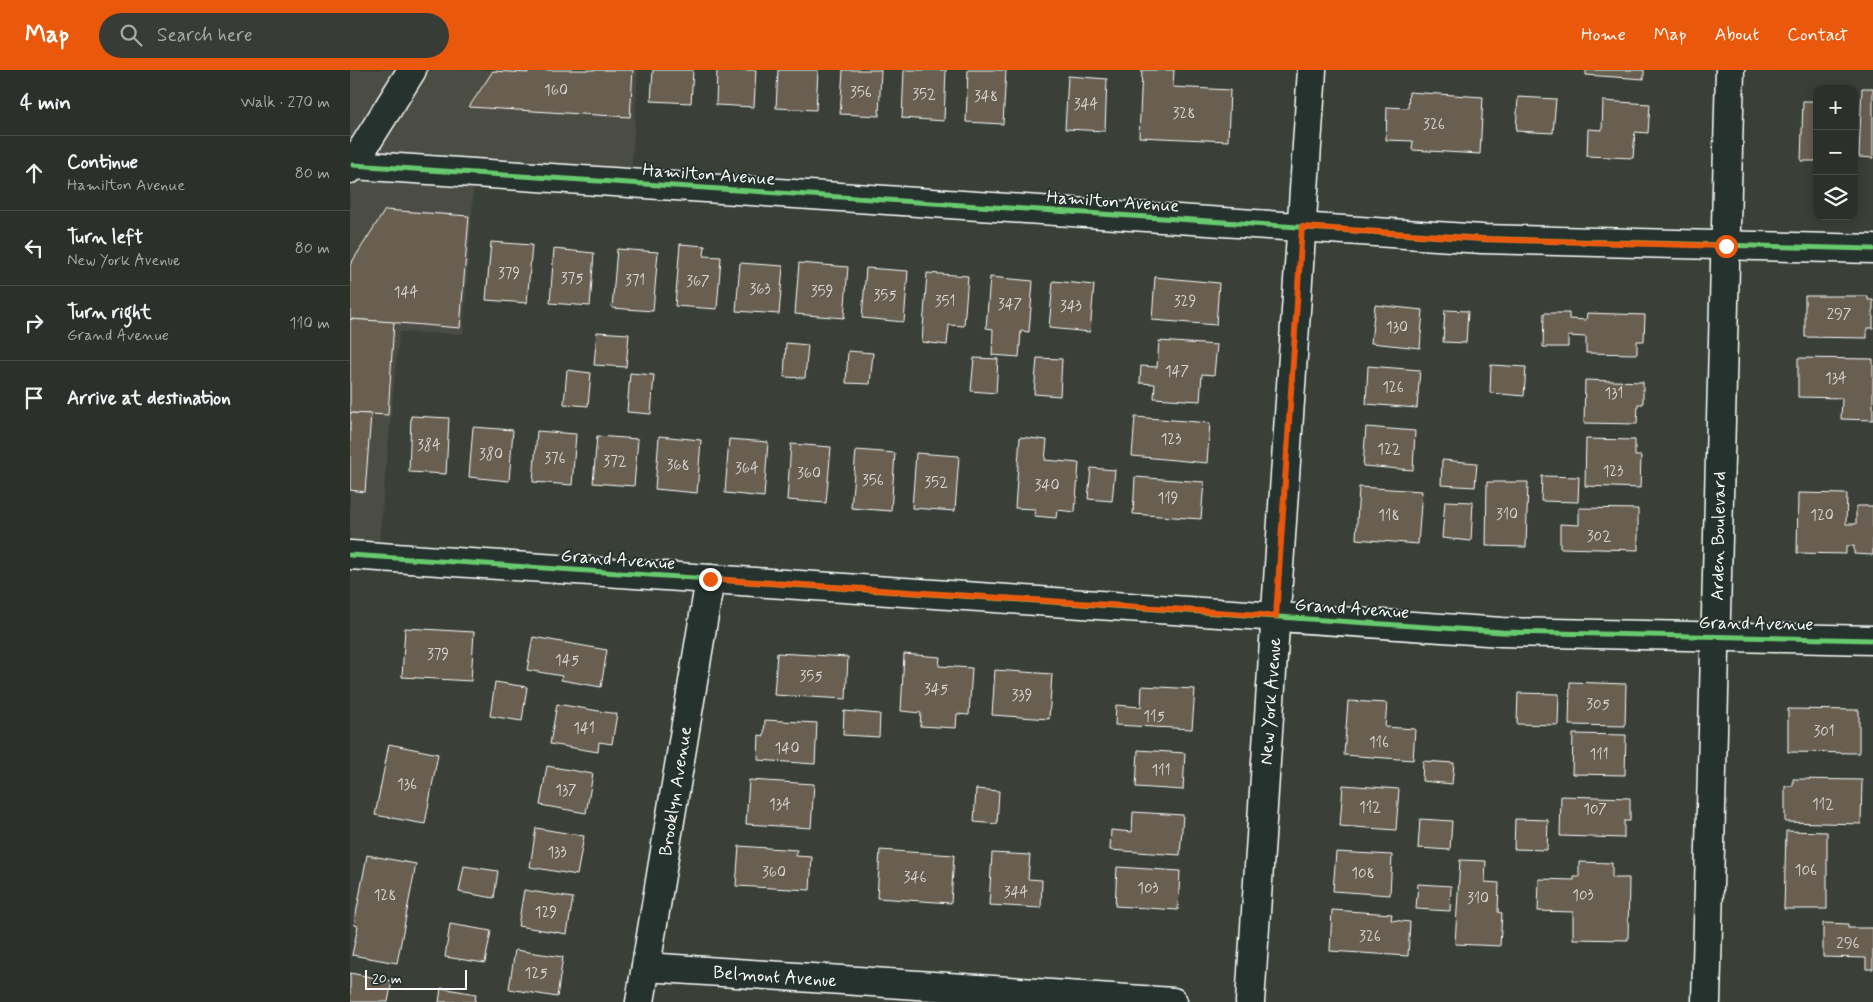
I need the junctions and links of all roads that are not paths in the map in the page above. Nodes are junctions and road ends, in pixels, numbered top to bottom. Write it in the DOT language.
graph roads {
  1 [pos="412,70"];
  2 [pos="1312,70"];
  3 [pos="1730,70"];
  4 [pos="351,167"];
  5 [pos="1302,227"];
  6 [pos="1726,246"];
  7 [pos="1873,249"];
  8 [pos="350,555"];
  9 [pos="710,579"];
  10 [pos="1276,616"];
  11 [pos="1716,636"];
  12 [pos="1873,640"];
  13 [pos="646,967"];
  14 [pos="640,1002"];
  15 [pos="1173,1002"];
  16 [pos="1250,1002"];
  17 [pos="1706,1002"];
  1 -- 4 [label="street"];
  2 -- 5 [label="street, New York Avenue"];
  3 -- 6 [label="street, Arden Boulevard"];
  4 -- 5 [label="street, Hamilton Avenue"];
  5 -- 6 [label="street, Hamilton Avenue"];
  5 -- 10 [label="street, New York Avenue"];
  6 -- 7 [label="street, Hamilton Avenue"];
  6 -- 11 [label="street, Arden Boulevard"];
  8 -- 9 [label="street, Grand Avenue"];
  9 -- 10 [label="street, Grand Avenue"];
  9 -- 13 [label="street, Brooklyn Avenue"];
  10 -- 11 [label="street, Grand Avenue"];
  10 -- 16 [label="street, New York Avenue"];
  11 -- 12 [label="street, Grand Avenue"];
  11 -- 17 [label="street, Arden Boulevard"];
  13 -- 14 [label="street, Brooklyn Avenue"];
  13 -- 15 [label="street, Belmont Avenue"];
}
